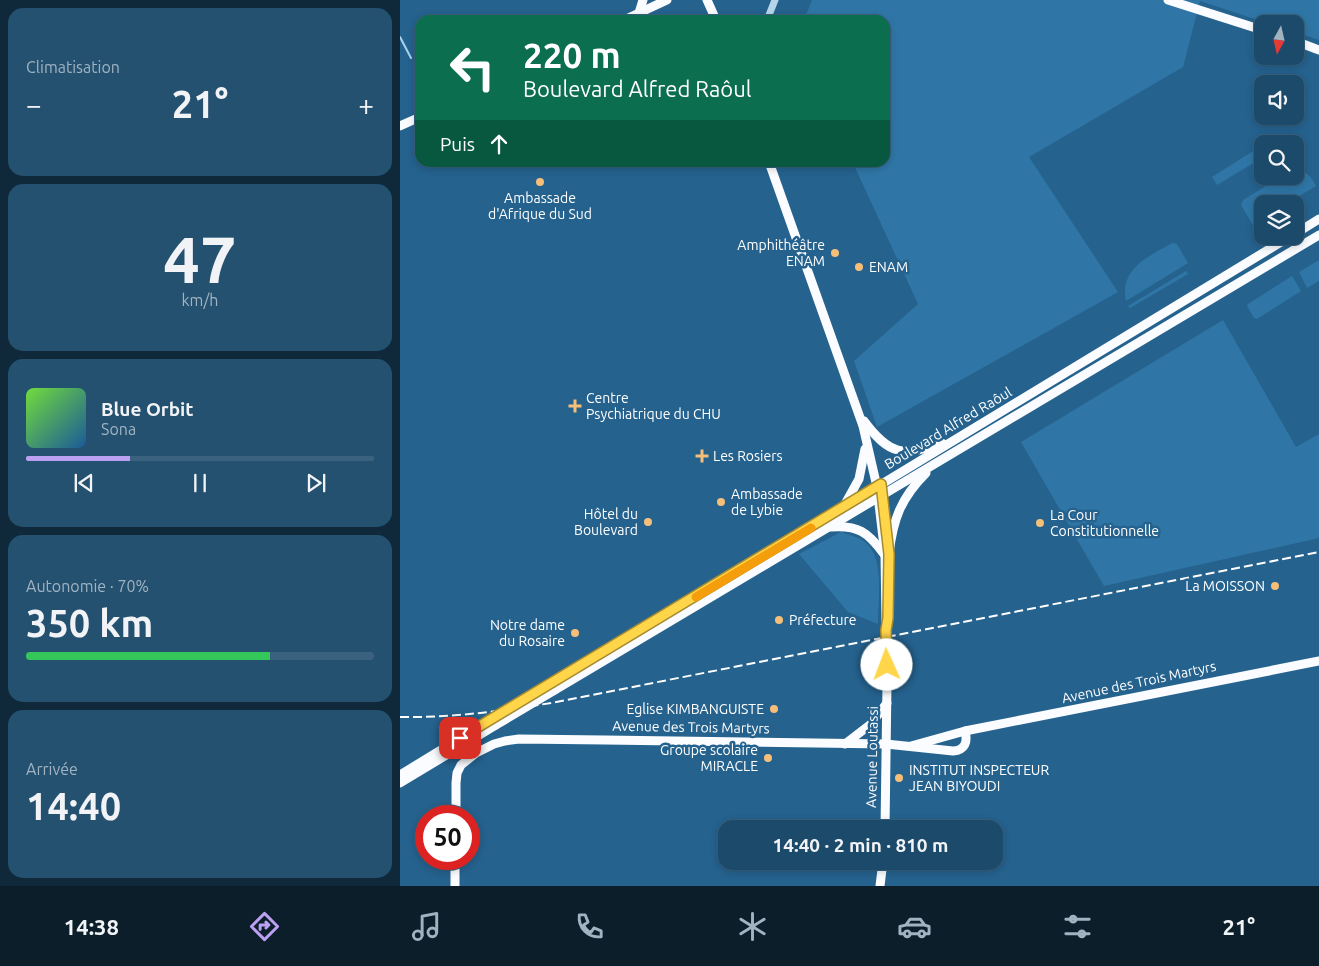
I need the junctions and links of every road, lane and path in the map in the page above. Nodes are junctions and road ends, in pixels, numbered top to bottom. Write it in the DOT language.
graph roads {
  1 [pos="643,0"];
  2 [pos="667,0"];
  3 [pos="775,0"];
  4 [pos="1168,0"];
  5 [pos="710,3"];
  6 [pos="639,13"];
  7 [pos="635,15"];
  8 [pos="714,15"];
  9 [pos="769,15"];
  10 [pos="1254,27"];
  11 [pos="1304,44"];
  12 [pos="1319,50"];
  13 [pos="415,119"];
  14 [pos="400,126"];
  15 [pos="771,167"];
  16 [pos="1319,219"];
  17 [pos="1304,228"];
  18 [pos="1319,235"];
  19 [pos="1276,245"];
  20 [pos="859,414"];
  21 [pos="866,436"];
  22 [pos="959,437"];
  23 [pos="936,464"];
  24 [pos="879,486"];
  25 [pos="881,496"];
  26 [pos="842,509"];
  27 [pos="828,527"];
  28 [pos="887,554"];
  29 [pos="1319,661"];
  30 [pos="887,702"];
  31 [pos="493,722"];
  32 [pos="965,731"];
  33 [pos="845,744"];
  34 [pos="886,744"];
  35 [pos="908,747"];
  36 [pos="400,775"];
  37 [pos="400,783"];
  38 [pos="456,805"];
  39 [pos="885,820"];
  40 [pos="455,870"];
  41 [pos="882,870"];
  42 [pos="455,886"];
  43 [pos="880,886"];
  1 -- 6 [label="main road"];
  2 -- 6 [label="main road"];
  3 -- 9 [label="street"];
  4 -- 10 [label="main road"];
  5 -- 8 [label="main road"];
  6 -- 7 [label="main road"];
  11 -- 12 [label="main road"];
  13 -- 14 [label="main road"];
  15 -- 20 [label="main road, Avenue Loutassi"];
  16 -- 17 [label="main road"];
  18 -- 23 [label="main road, Boulevard Alfred Raôul"];
  19 -- 22 [label="main road, Boulevard Alfred Raôul"];
  20 -- 21 [label="main road, Avenue Loutassi"];
  20 -- 22 [label="main road"];
  21 -- 24 [label="main road, Avenue Loutassi"];
  21 -- 26 [label="main road"];
  22 -- 24 [label="main road, Boulevard Alfred Raôul"];
  23 -- 25 [label="main road, Boulevard Alfred Raôul"];
  23 -- 28 [label="main road"];
  24 -- 25 [label="main road, Avenue Loutassi"];
  24 -- 26 [label="main road, Boulevard Alfred Raôul"];
  25 -- 27 [label="main road, Boulevard Alfred Raôul"];
  25 -- 28 [label="main road, Avenue Loutassi"];
  26 -- 31 [label="main road, Boulevard Alfred Raôul, bridge"];
  27 -- 28 [label="main road"];
  27 -- 31 [label="main road, Boulevard Alfred Raôul, bridge"];
  28 -- 30 [label="main road, Avenue Loutassi"];
  29 -- 32 [label="main road, Avenue des Trois Martyrs"];
  30 -- 33 [label="main road"];
  30 -- 34 [label="main road, Avenue Loutassi"];
  31 -- 36 [label="main road"];
  31 -- 37 [label="main road"];
  32 -- 35 [label="main road, Avenue des Trois Martyrs"];
  32 -- 35 [label="main road, Avenue des Trois Martyrs"];
  33 -- 34 [label="main road, Avenue des Trois Martyrs"];
  33 -- 38 [label="main road, Avenue des Trois Martyrs"];
  34 -- 35 [label="main road, Avenue des Trois Martyrs"];
  34 -- 39 [label="main road, Avenue Loutassi"];
  40 -- 42 [label="main road"];
  41 -- 43 [label="main road"];
}
